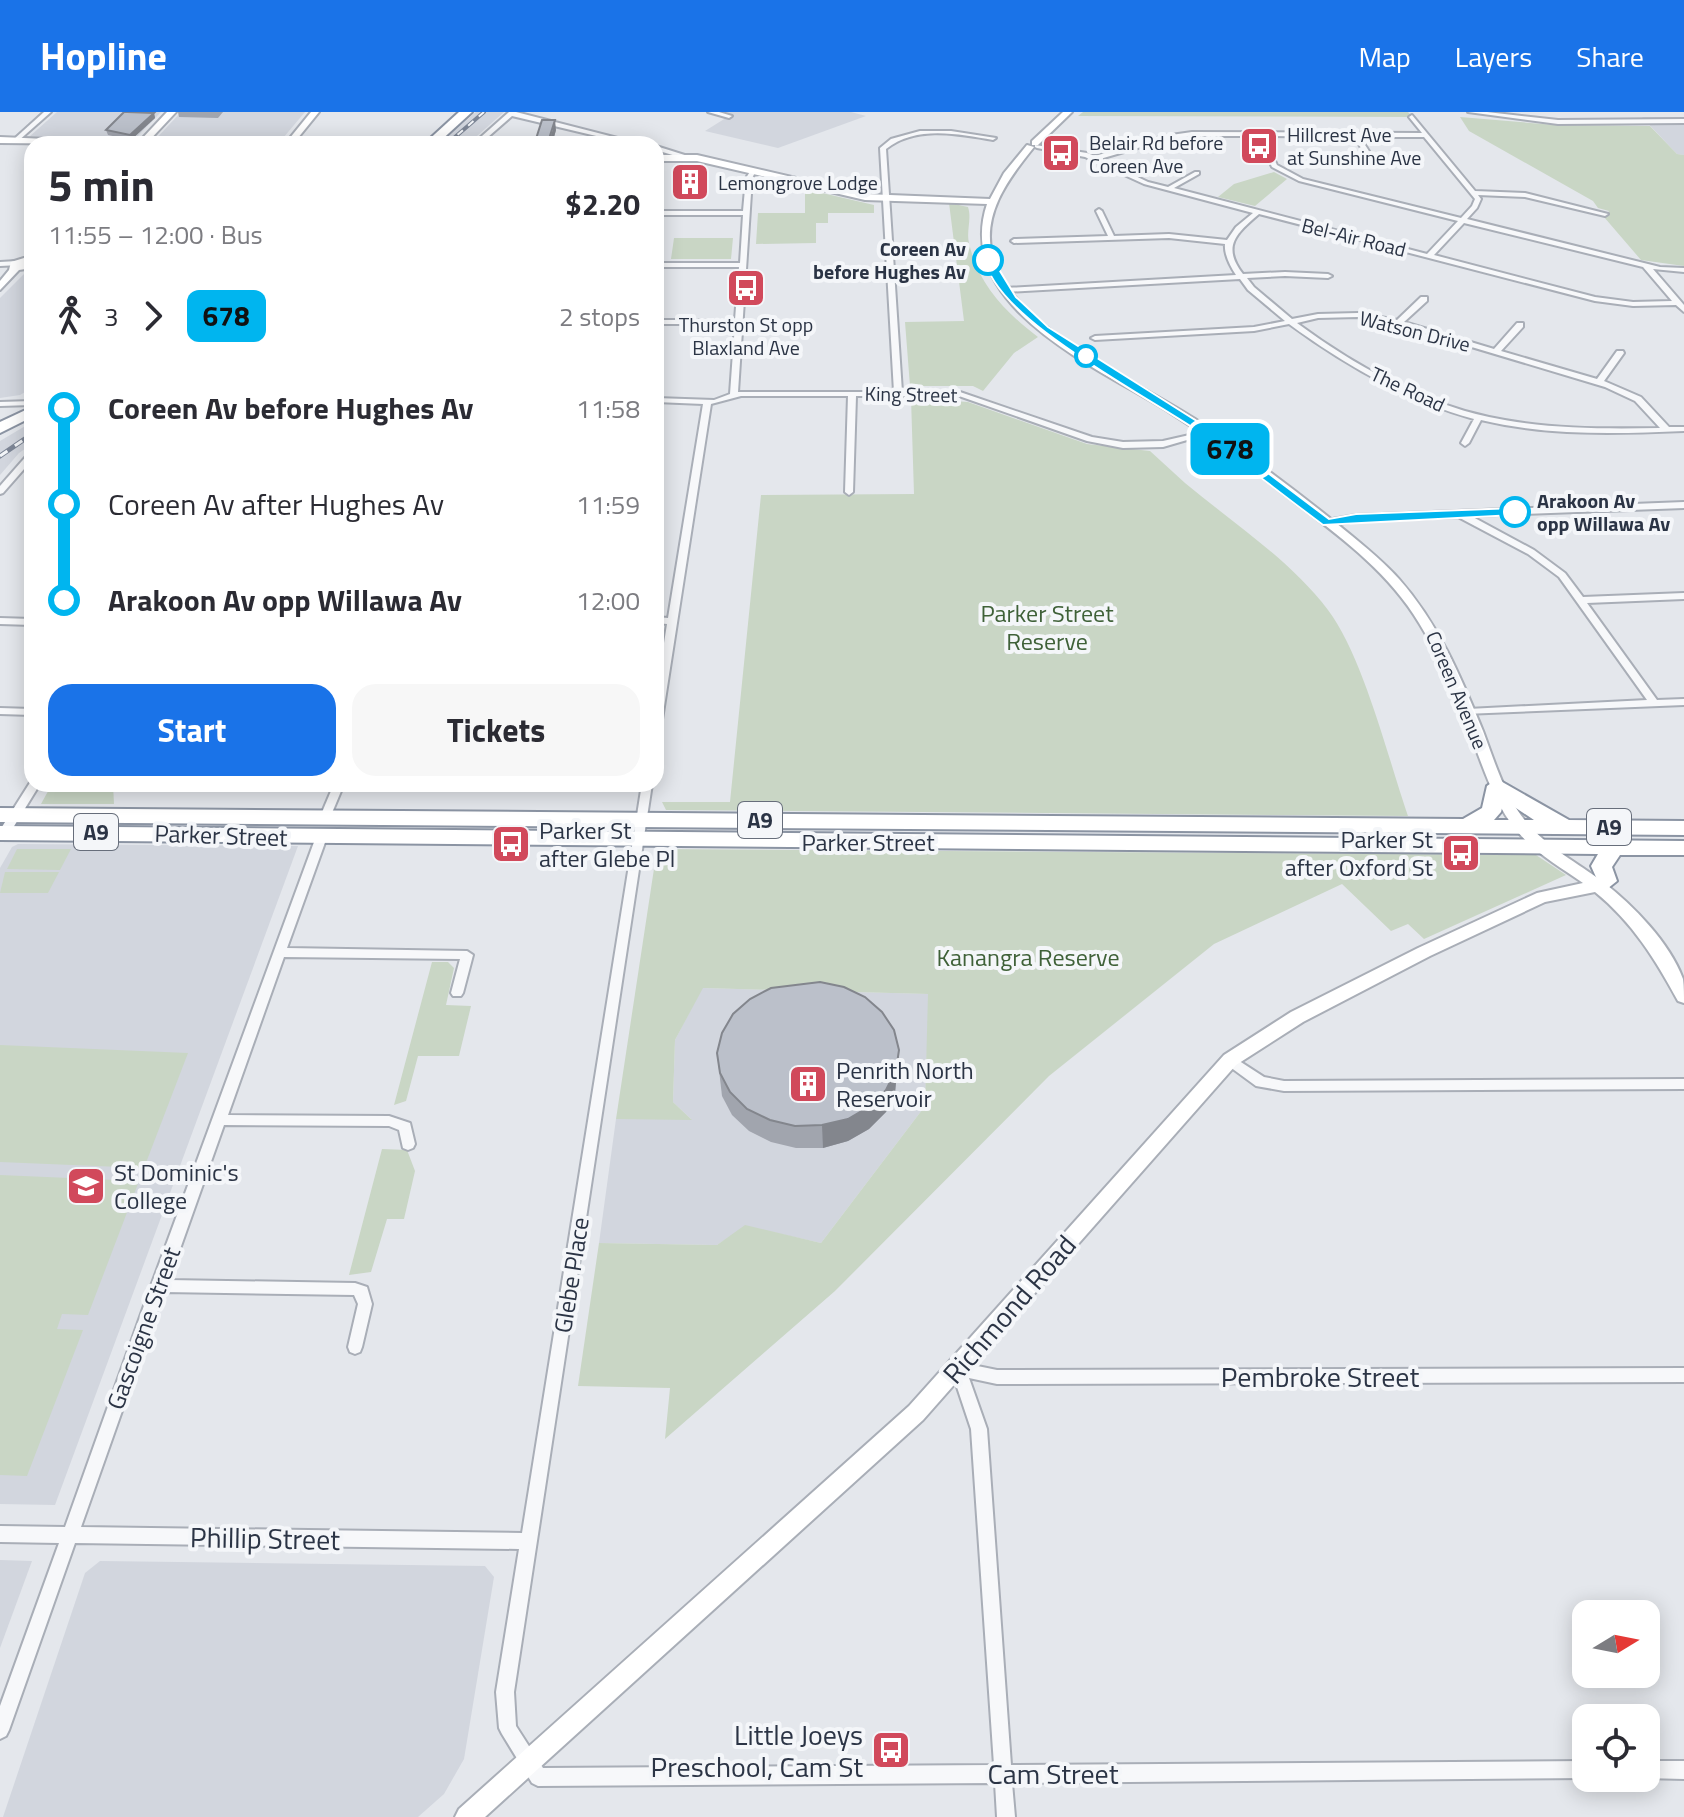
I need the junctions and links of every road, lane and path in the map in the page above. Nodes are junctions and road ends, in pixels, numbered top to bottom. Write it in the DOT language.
graph roads {
  1 [pos="48,112"];
  2 [pos="172,112"];
  3 [pos="315,112"];
  4 [pos="466,112"];
  5 [pos="711,112"];
  6 [pos="1068,112"];
  7 [pos="1471,112"];
  8 [pos="512,113"];
  9 [pos="729,116"];
  10 [pos="1412,117"];
  11 [pos="1684,121"];
  12 [pos="1259,134"];
  13 [pos="1356,135"];
  14 [pos="1423,135"];
  15 [pos="149,136"];
  16 [pos="296,136"];
  17 [pos="439,136"];
  18 [pos="485,136"];
  19 [pos="605,136"];
  20 [pos="993,138"];
  21 [pos="0,140"];
  22 [pos="15,141"];
  23 [pos="24,141"];
  24 [pos="1034,145"];
  25 [pos="664,153"];
  26 [pos="1369,156"];
  27 [pos="1095,158"];
  28 [pos="753,171"];
  29 [pos="1197,173"];
  30 [pos="1168,189"];
  31 [pos="1475,193"];
  32 [pos="884,198"];
  33 [pos="965,199"];
  34 [pos="993,202"];
  35 [pos="1099,211"];
  36 [pos="1258,212"];
  37 [pos="664,213"];
  38 [pos="747,213"];
  39 [pos="1605,214"];
  40 [pos="986,220"];
  41 [pos="1463,220"];
  42 [pos="1112,238"];
  43 [pos="1014,241"];
  44 [pos="1229,242"];
  45 [pos="1429,256"];
  46 [pos="0,265"];
  47 [pos="24,265"];
  48 [pos="664,265"];
  49 [pos="743,265"];
  50 [pos="1645,265"];
  51 [pos="1684,270"];
  52 [pos="1328,276"];
  53 [pos="1243,278"];
  54 [pos="0,287"];
  55 [pos="1005,290"];
  56 [pos="1424,299"];
  57 [pos="1677,303"];
  58 [pos="1684,310"];
  59 [pos="664,322"];
  60 [pos="739,322"];
  61 [pos="1290,322"];
  62 [pos="1399,323"];
  63 [pos="1520,325"];
  64 [pos="1095,338"];
  65 [pos="1496,351"];
  66 [pos="1620,353"];
  67 [pos="1599,382"];
  68 [pos="852,393"];
  69 [pos="898,393"];
  70 [pos="734,395"];
  71 [pos="664,400"];
  72 [pos="707,402"];
  73 [pos="24,403"];
  74 [pos="0,404"];
  75 [pos="24,415"];
  76 [pos="1479,417"];
  77 [pos="0,428"];
  78 [pos="1684,429"];
  79 [pos="1667,430"];
  80 [pos="1207,433"];
  81 [pos="1465,443"];
  82 [pos="24,464"];
  83 [pos="0,491"];
  84 [pos="849,492"];
  85 [pos="1684,505"];
  86 [pos="1460,514"];
  87 [pos="1327,523"];
  88 [pos="1684,596"];
  89 [pos="1582,600"];
  90 [pos="664,620"];
  91 [pos="0,621"];
  92 [pos="672,621"];
  93 [pos="24,622"];
  94 [pos="664,674"];
  95 [pos="1684,702"];
  96 [pos="1654,703"];
  97 [pos="0,711"];
  98 [pos="24,712"];
  99 [pos="1468,712"];
  100 [pos="1497,786"];
  101 [pos="29,792"];
  102 [pos="336,792"];
  103 [pos="646,792"];
  104 [pos="642,818"];
  105 [pos="1465,826"];
  106 [pos="1527,826"];
  107 [pos="4,827"];
  108 [pos="323,827"];
  109 [pos="1576,827"];
  110 [pos="1684,828"];
  111 [pos="638,840"];
  112 [pos="1615,847"];
  113 [pos="1553,848"];
  114 [pos="1684,848"];
  115 [pos="1602,883"];
  116 [pos="280,952"];
  117 [pos="457,993"];
  118 [pos="1684,997"];
  119 [pos="1230,1060"];
  120 [pos="1684,1084"];
  121 [pos="219,1120"];
  122 [pos="408,1144"];
  123 [pos="158,1286"];
  124 [pos="355,1347"];
  125 [pos="958,1369"];
  126 [pos="1684,1375"];
  127 [pos="0,1534"];
  128 [pos="68,1536"];
  129 [pos="530,1541"];
  130 [pos="0,1730"];
  131 [pos="528,1762"];
  132 [pos="1572,1770"];
  133 [pos="1660,1770"];
  134 [pos="1684,1770"];
  135 [pos="1003,1773"];
  136 [pos="467,1817"];
  137 [pos="1006,1817"];
  1 -- 22 [label="street"];
  2 -- 15 [label="street"];
  3 -- 16 [label="street"];
  4 -- 17 [label="highway"];
  5 -- 9 [label="street"];
  6 -- 24 [label="street, Coreen Avenue"];
  7 -- 11 [label="street"];
  8 -- 18 [label="street"];
  8 -- 19 [label="street"];
  10 -- 14 [label="street"];
  12 -- 13 [label="street"];
  12 -- 27 [label="street"];
  12 -- 41 [label="street"];
  13 -- 14 [label="street"];
  13 -- 26 [label="street"];
  14 -- 31 [label="street"];
  20 -- 32 [label="street"];
  21 -- 22 [label="street"];
  22 -- 23 [label="street"];
  24 -- 27 [label="street, Bel-Air Road"];
  24 -- 34 [label="street, Coreen Avenue"];
  25 -- 28 [label="street"];
  27 -- 30 [label="street, Bel-Air Road"];
  28 -- 32 [label="street"];
  28 -- 38 [label="street"];
  29 -- 30 [label="street"];
  30 -- 36 [label="street, Bel-Air Road"];
  31 -- 39 [label="street"];
  31 -- 41 [label="street"];
  32 -- 33 [label="street"];
  32 -- 69 [label="street"];
  33 -- 34 [label="street"];
  33 -- 40 [label="street"];
  34 -- 40 [label="street, Coreen Avenue"];
  35 -- 42 [label="street"];
  36 -- 44 [label="street"];
  36 -- 45 [label="street, Bel-Air Road"];
  37 -- 38 [label="street"];
  38 -- 49 [label="street"];
  40 -- 55 [label="street, Coreen Avenue"];
  41 -- 45 [label="street"];
  41 -- 50 [label="street"];
  42 -- 43 [label="street"];
  42 -- 44 [label="street"];
  44 -- 53 [label="street, The Road"];
  45 -- 57 [label="street, Bel-Air Road"];
  46 -- 47 [label="street"];
  47 -- 54 [label="street"];
  48 -- 49 [label="street"];
  49 -- 60 [label="street"];
  50 -- 51 [label="street"];
  50 -- 57 [label="street"];
  52 -- 53 [label="street"];
  53 -- 55 [label="street"];
  53 -- 61 [label="street, The Road"];
  55 -- 80 [label="street, Coreen Avenue"];
  56 -- 62 [label="street"];
  57 -- 58 [label="street"];
  59 -- 60 [label="street"];
  60 -- 70 [label="street"];
  61 -- 62 [label="street, Watson Drive"];
  61 -- 64 [label="street, Watson Drive"];
  61 -- 76 [label="street, The Road"];
  62 -- 65 [label="street, Watson Drive"];
  63 -- 65 [label="street"];
  65 -- 67 [label="street, Watson Drive"];
  66 -- 67 [label="street"];
  67 -- 79 [label="street, Watson Drive"];
  68 -- 69 [label="street, King Street"];
  68 -- 70 [label="street, King Street"];
  68 -- 84 [label="street"];
  69 -- 80 [label="street, King Street"];
  70 -- 72 [label="street, King Street"];
  71 -- 72 [label="street, King Street"];
  72 -- 92 [label="street"];
  73 -- 74 [label="street"];
  75 -- 77 [label="highway"];
  76 -- 79 [label="street, The Road"];
  76 -- 81 [label="street"];
  78 -- 79 [label="street, The Road"];
  80 -- 87 [label="street, Coreen Avenue"];
  82 -- 83 [label="street"];
  85 -- 86 [label="street"];
  86 -- 87 [label="street"];
  86 -- 89 [label="street"];
  87 -- 99 [label="street, Coreen Avenue"];
  88 -- 89 [label="street"];
  89 -- 96 [label="street"];
  90 -- 92 [label="street"];
  91 -- 93 [label="street"];
  92 -- 94 [label="street"];
  95 -- 96 [label="street"];
  96 -- 99 [label="street"];
  97 -- 98 [label="street"];
  99 -- 100 [label="street, Coreen Avenue"];
  100 -- 105 [label="highway"];
  100 -- 106 [label="street, Coreen Avenue"];
  100 -- 109 [label="highway"];
  101 -- 107 [label="street"];
  102 -- 108 [label="street, Gascoigne Street"];
  103 -- 104 [label="street, Glebe Place"];
  104 -- 105 [label="highway, Parker Street / A9"];
  104 -- 108 [label="highway, Parker Street / A9"];
  104 -- 111 [label="street, Glebe Place"];
  105 -- 106 [label="highway, Parker Street / A9"];
  106 -- 109 [label="highway, A9"];
  106 -- 113 [label="street, Coreen Avenue"];
  107 -- 108 [label="highway, Parker Street / A9"];
  108 -- 111 [label="highway, Parker Street / A9"];
  108 -- 116 [label="street, Gascoigne Street"];
  109 -- 110 [label="highway, A9"];
  111 -- 113 [label="highway, Parker Street / A9"];
  111 -- 129 [label="street, Glebe Place"];
  112 -- 113 [label="highway, A9"];
  112 -- 114 [label="highway, A9"];
  112 -- 115 [label="highway"];
  113 -- 115 [label="street, Coreen Avenue"];
  115 -- 118 [label="street, Coreen Avenue"];
  115 -- 119 [label="street, Richmond Road"];
  116 -- 117 [label="street"];
  116 -- 121 [label="street, Gascoigne Street"];
  119 -- 120 [label="street"];
  119 -- 125 [label="street, Richmond Road"];
  121 -- 122 [label="street"];
  121 -- 123 [label="street, Gascoigne Street"];
  123 -- 124 [label="street"];
  123 -- 128 [label="street, Gascoigne Street"];
  125 -- 126 [label="street, Pembroke Street"];
  125 -- 131 [label="street, Richmond Road"];
  125 -- 135 [label="street"];
  127 -- 128 [label="street, Phillip Street"];
  128 -- 129 [label="street, Phillip Street"];
  128 -- 130 [label="street, Gascoigne Street"];
  129 -- 131 [label="street, Glebe Place"];
  131 -- 135 [label="street, Cam Street"];
  131 -- 136 [label="street, Richmond Road"];
  132 -- 135 [label="street, Cam Street"];
  133 -- 134 [label="street"];
  135 -- 137 [label="street"];
}
